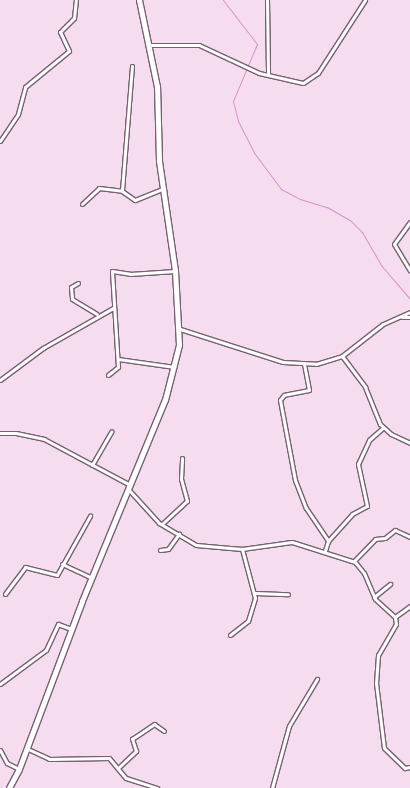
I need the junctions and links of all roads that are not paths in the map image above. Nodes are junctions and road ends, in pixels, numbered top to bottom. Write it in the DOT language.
graph roads {
  1 [pos="76,0"];
  2 [pos="138,0"];
  3 [pos="267,0"];
  4 [pos="365,0"];
  5 [pos="149,45"];
  6 [pos="132,66"];
  7 [pos="268,76"];
  8 [pos="0,141"];
  9 [pos="162,189"];
  10 [pos="122,190"];
  11 [pos="82,204"];
  12 [pos="410,222"];
  13 [pos="175,271"];
  14 [pos="410,271"];
  15 [pos="78,283"];
  16 [pos="113,308"];
  17 [pos="410,312"];
  18 [pos="97,314"];
  19 [pos="402,317"];
  20 [pos="410,317"];
  21 [pos="180,329"];
  22 [pos="342,356"];
  23 [pos="118,359"];
  24 [pos="304,364"];
  25 [pos="175,367"];
  26 [pos="108,375"];
  27 [pos="0,380"];
  28 [pos="383,428"];
  29 [pos="112,431"];
  30 [pos="0,433"];
  31 [pos="410,443"];
  32 [pos="182,458"];
  33 [pos="92,465"];
  34 [pos="130,488"];
  35 [pos="90,516"];
  36 [pos="162,524"];
  37 [pos="179,534"];
  38 [pos="410,537"];
  39 [pos="328,541"];
  40 [pos="242,549"];
  41 [pos="160,550"];
  42 [pos="325,551"];
  43 [pos="354,561"];
  44 [pos="62,564"];
  45 [pos="92,578"];
  46 [pos="390,584"];
  47 [pos="255,593"];
  48 [pos="5,594"];
  49 [pos="288,594"];
  50 [pos="374,597"];
  51 [pos="410,606"];
  52 [pos="395,616"];
  53 [pos="71,629"];
  54 [pos="230,635"];
  55 [pos="317,679"];
  56 [pos="0,684"];
  57 [pos="164,731"];
  58 [pos="28,748"];
  59 [pos="0,750"];
  60 [pos="410,767"];
  61 [pos="118,768"];
  62 [pos="19,769"];
  63 [pos="9,788"];
  64 [pos="157,788"];
  65 [pos="272,788"];
  1 -- 8 [label="street"];
  2 -- 5 [label="street"];
  3 -- 7 [label="street"];
  4 -- 7 [label="street"];
  5 -- 7 [label="street"];
  5 -- 9 [label="street"];
  6 -- 10 [label="street"];
  9 -- 10 [label="street"];
  9 -- 13 [label="street"];
  10 -- 11 [label="street"];
  12 -- 14 [label="street"];
  13 -- 16 [label="street"];
  13 -- 21 [label="street"];
  15 -- 18 [label="street"];
  16 -- 18 [label="street"];
  16 -- 23 [label="street"];
  17 -- 19 [label="street"];
  18 -- 27 [label="street"];
  19 -- 20 [label="street"];
  19 -- 22 [label="street"];
  21 -- 24 [label="street"];
  21 -- 25 [label="street"];
  22 -- 24 [label="street"];
  22 -- 28 [label="street"];
  23 -- 25 [label="street"];
  23 -- 26 [label="street"];
  24 -- 39 [label="street"];
  25 -- 34 [label="street"];
  28 -- 31 [label="street"];
  28 -- 39 [label="street"];
  29 -- 33 [label="street"];
  30 -- 33 [label="street"];
  32 -- 36 [label="street"];
  33 -- 34 [label="street"];
  34 -- 36 [label="street"];
  34 -- 45 [label="street"];
  35 -- 44 [label="street"];
  36 -- 37 [label="street"];
  37 -- 40 [label="street"];
  37 -- 41 [label="street"];
  38 -- 43 [label="street"];
  39 -- 42 [label="street"];
  40 -- 42 [label="street"];
  40 -- 47 [label="street"];
  42 -- 43 [label="street"];
  43 -- 50 [label="street"];
  44 -- 45 [label="street"];
  44 -- 48 [label="street"];
  45 -- 53 [label="street"];
  46 -- 50 [label="street"];
  47 -- 49 [label="street"];
  47 -- 54 [label="street"];
  50 -- 52 [label="street"];
  51 -- 52 [label="street"];
  52 -- 60 [label="street"];
  53 -- 56 [label="street"];
  53 -- 58 [label="street"];
  55 -- 65 [label="street"];
  57 -- 61 [label="street"];
  58 -- 61 [label="street"];
  58 -- 62 [label="street"];
  59 -- 62 [label="street"];
  61 -- 64 [label="street"];
  62 -- 63 [label="street"];
}
